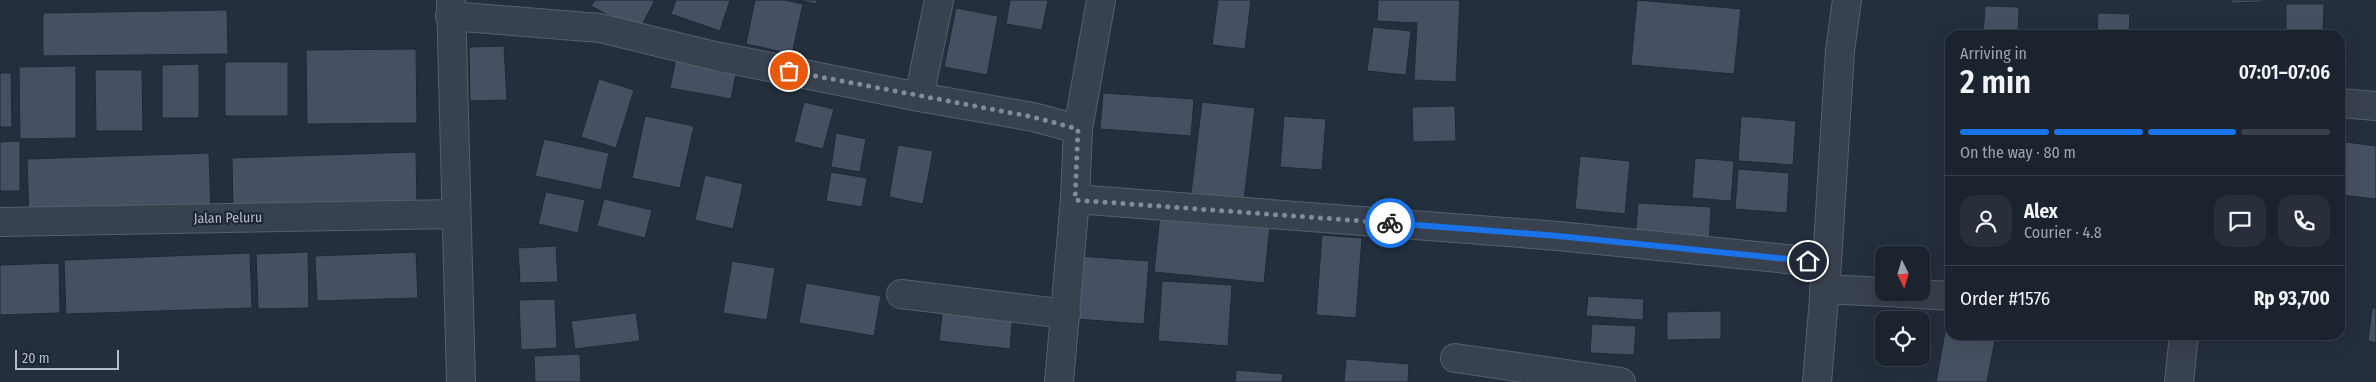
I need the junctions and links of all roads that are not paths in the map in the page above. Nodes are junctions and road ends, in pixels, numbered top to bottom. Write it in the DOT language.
graph roads {
  1 [pos="939,0"];
  2 [pos="1101,0"];
  3 [pos="1847,0"];
  4 [pos="450,8"];
  5 [pos="919,97"];
  6 [pos="2345,103"];
  7 [pos="2376,106"];
  8 [pos="1078,129"];
  9 [pos="1075,200"];
  10 [pos="456,214"];
  11 [pos="0,222"];
  12 [pos="1827,263"];
  13 [pos="1824,289"];
  14 [pos="1875,292"];
  15 [pos="901,294"];
  16 [pos="1930,295"];
  17 [pos="1945,296"];
  18 [pos="1066,314"];
  19 [pos="2183,340"];
  20 [pos="1455,358"];
  21 [pos="461,382"];
  22 [pos="1059,382"];
  23 [pos="1621,382"];
  24 [pos="1817,382"];
  25 [pos="2179,382"];
  1 -- 5 [label="street"];
  2 -- 8 [label="street"];
  3 -- 12 [label="street"];
  4 -- 5 [label="street"];
  4 -- 10 [label="street"];
  5 -- 8 [label="street"];
  6 -- 7 [label="street"];
  8 -- 9 [label="street"];
  9 -- 12 [label="street"];
  9 -- 18 [label="street"];
  10 -- 11 [label="street, Jalan Peluru"];
  10 -- 21 [label="street"];
  12 -- 13 [label="street"];
  13 -- 14 [label="street"];
  13 -- 24 [label="street"];
  15 -- 18 [label="street"];
  16 -- 17 [label="street"];
  18 -- 22 [label="street"];
  19 -- 25 [label="street"];
  20 -- 23 [label="street"];
}
